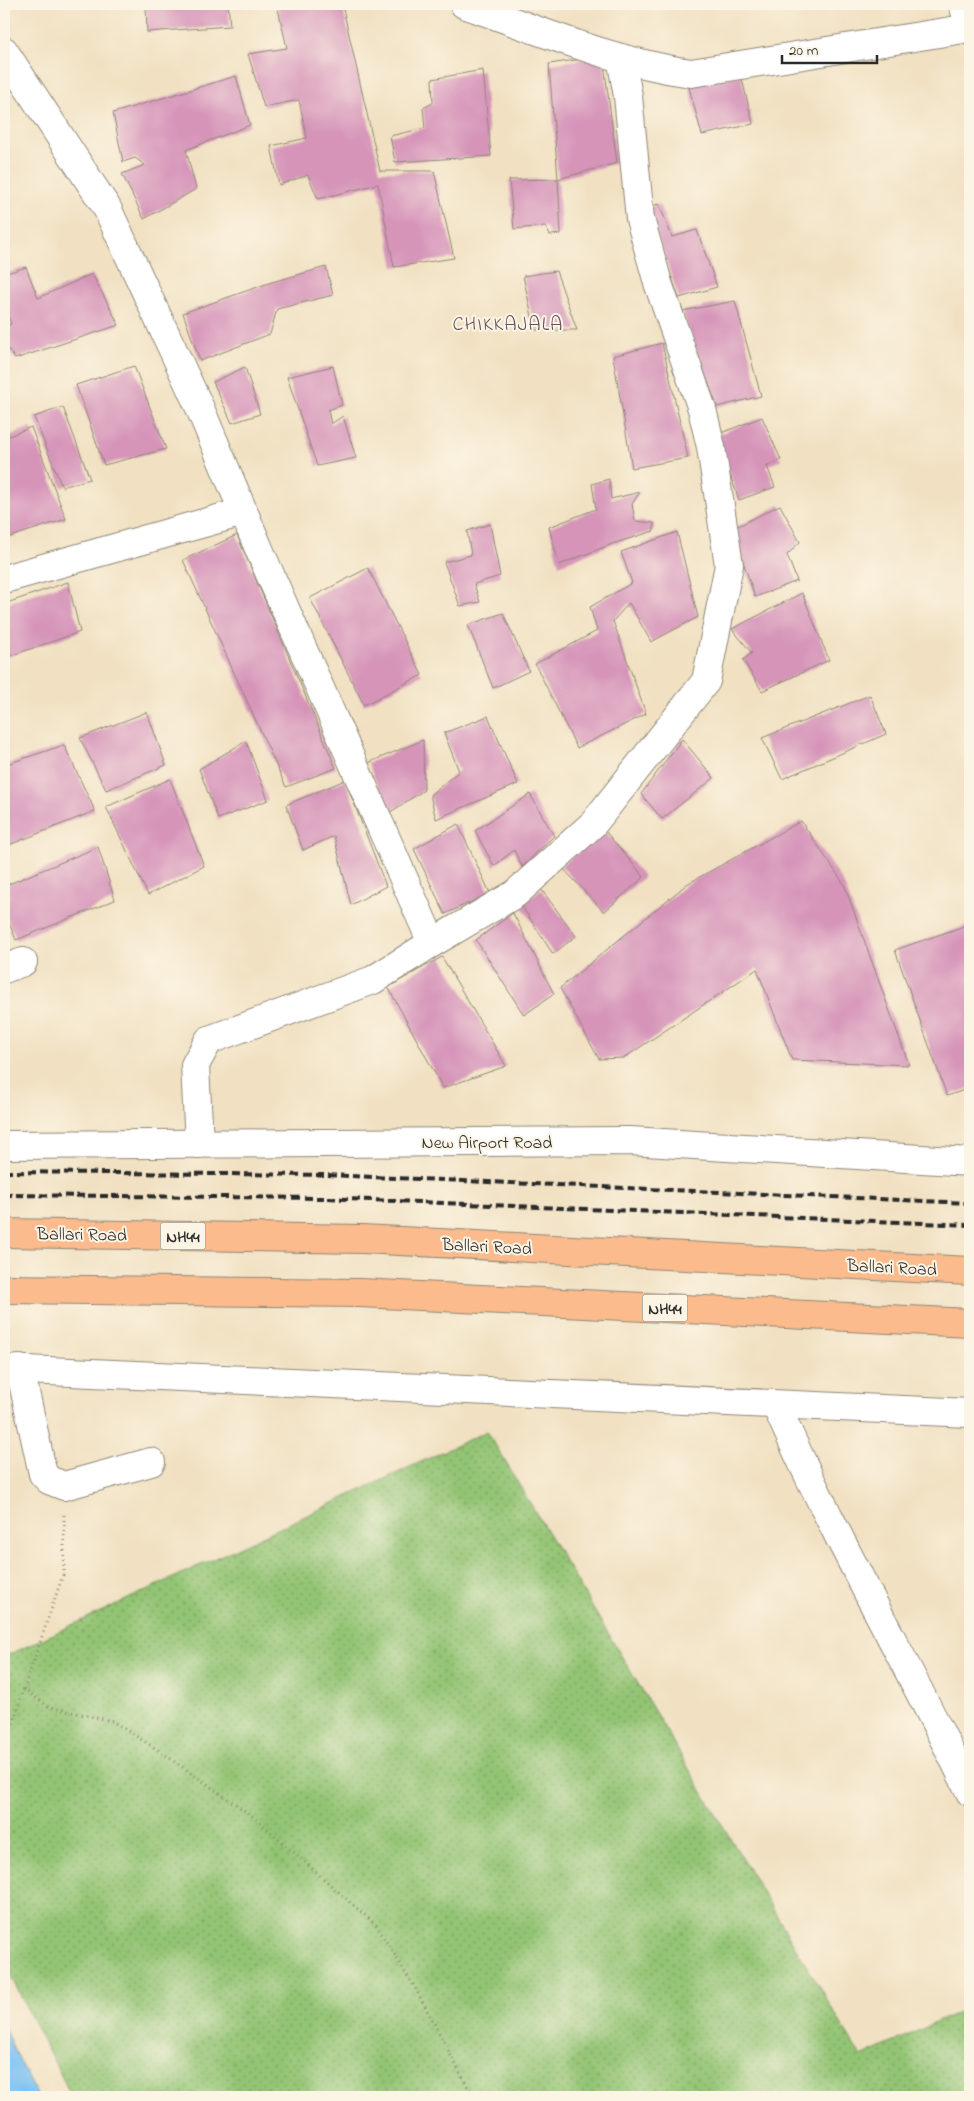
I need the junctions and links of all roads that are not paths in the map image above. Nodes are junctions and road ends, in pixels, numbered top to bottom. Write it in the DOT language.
graph roads {
  1 [pos="464,4"];
  2 [pos="963,4"];
  3 [pos="970,28"];
  4 [pos="4,51"];
  5 [pos="621,58"];
  6 [pos="243,512"];
  7 [pos="4,579"];
  8 [pos="432,943"];
  9 [pos="199,1144"];
  10 [pos="4,1145"];
  11 [pos="970,1162"];
  12 [pos="4,1232"];
  13 [pos="970,1271"];
  14 [pos="4,1290"];
  15 [pos="970,1323"];
  16 [pos="12,1369"];
  17 [pos="776,1405"];
  18 [pos="968,1416"];
  19 [pos="151,1462"];
  20 [pos="970,1792"];
  1 -- 5 [label="street"];
  2 -- 3 [label="street"];
  3 -- 5 [label="street"];
  4 -- 6 [label="street"];
  5 -- 8 [label="street"];
  6 -- 7 [label="street"];
  6 -- 8 [label="street"];
  8 -- 9 [label="street"];
  9 -- 10 [label="street, New Airport Road"];
  9 -- 11 [label="street, New Airport Road"];
  12 -- 13 [label="highway, Ballari Road / NH44"];
  14 -- 15 [label="highway, NH44"];
  16 -- 17 [label="street"];
  16 -- 19 [label="street"];
  17 -- 18 [label="street"];
  17 -- 20 [label="street"];
}
